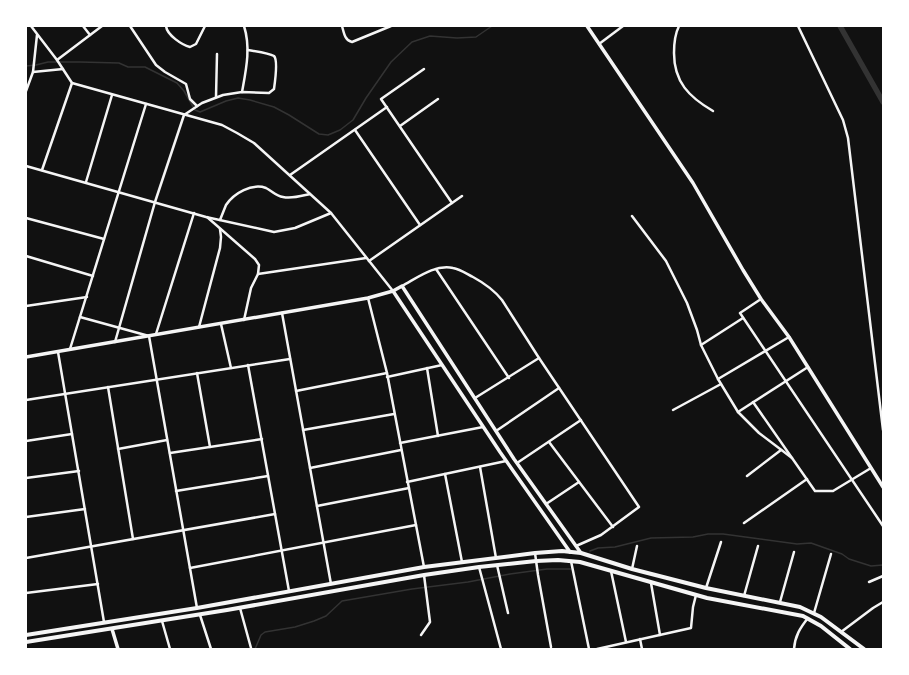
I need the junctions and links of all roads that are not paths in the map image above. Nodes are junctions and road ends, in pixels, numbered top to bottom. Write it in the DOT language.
graph roads {
  1 [pos="31,26"];
  2 [pos="83,26"];
  3 [pos="102,26"];
  4 [pos="130,26"];
  5 [pos="166,26"];
  6 [pos="205,26"];
  7 [pos="244,26"];
  8 [pos="342,26"];
  9 [pos="391,26"];
  10 [pos="587,26"];
  11 [pos="622,26"];
  12 [pos="679,26"];
  13 [pos="798,26"];
  14 [pos="37,34"];
  15 [pos="90,35"];
  16 [pos="599,44"];
  17 [pos="248,50"];
  18 [pos="217,54"];
  19 [pos="57,60"];
  20 [pos="63,69"];
  21 [pos="424,69"];
  22 [pos="33,72"];
  23 [pos="72,84"];
  24 [pos="26,91"];
  25 [pos="242,92"];
  26 [pos="112,95"];
  27 [pos="216,97"];
  28 [pos="438,100"];
  29 [pos="146,104"];
  30 [pos="197,106"];
  31 [pos="386,107"];
  32 [pos="713,111"];
  33 [pos="184,115"];
  34 [pos="400,126"];
  35 [pos="355,130"];
  36 [pos="26,166"];
  37 [pos="42,170"];
  38 [pos="290,175"];
  39 [pos="86,182"];
  40 [pos="119,192"];
  41 [pos="311,194"];
  42 [pos="462,196"];
  43 [pos="155,202"];
  44 [pos="452,203"];
  45 [pos="194,213"];
  46 [pos="331,213"];
  47 [pos="632,216"];
  48 [pos="206,217"];
  49 [pos="26,218"];
  50 [pos="220,220"];
  51 [pos="420,225"];
  52 [pos="220,229"];
  53 [pos="104,239"];
  54 [pos="26,256"];
  55 [pos="367,258"];
  56 [pos="369,261"];
  57 [pos="436,269"];
  58 [pos="258,274"];
  59 [pos="93,276"];
  60 [pos="402,286"];
  61 [pos="393,291"];
  62 [pos="87,297"];
  63 [pos="368,298"];
  64 [pos="761,298"];
  65 [pos="26,306"];
  66 [pos="282,313"];
  67 [pos="80,317"];
  68 [pos="743,318"];
  69 [pos="244,320"];
  70 [pos="221,324"];
  71 [pos="199,327"];
  72 [pos="118,328"];
  73 [pos="156,335"];
  74 [pos="149,336"];
  75 [pos="789,336"];
  76 [pos="114,342"];
  77 [pos="701,345"];
  78 [pos="70,350"];
  79 [pos="765,350"];
  80 [pos="58,352"];
  81 [pos="26,357"];
  82 [pos="539,358"];
  83 [pos="290,359"];
  84 [pos="442,365"];
  85 [pos="248,366"];
  86 [pos="808,367"];
  87 [pos="231,368"];
  88 [pos="427,368"];
  89 [pos="197,373"];
  90 [pos="387,375"];
  91 [pos="509,378"];
  92 [pos="157,379"];
  93 [pos="718,379"];
  94 [pos="785,380"];
  95 [pos="464,382"];
  96 [pos="721,384"];
  97 [pos="108,387"];
  98 [pos="456,387"];
  99 [pos="559,388"];
  100 [pos="296,391"];
  101 [pos="66,393"];
  102 [pos="475,398"];
  103 [pos="26,400"];
  104 [pos="753,402"];
  105 [pos="673,410"];
  106 [pos="738,412"];
  107 [pos="394,414"];
  108 [pos="580,420"];
  109 [pos="483,427"];
  110 [pos="303,430"];
  111 [pos="883,430"];
  112 [pos="496,431"];
  113 [pos="72,434"];
  114 [pos="438,436"];
  115 [pos="262,439"];
  116 [pos="167,440"];
  117 [pos="26,441"];
  118 [pos="548,442"];
  119 [pos="400,443"];
  120 [pos="210,447"];
  121 [pos="507,448"];
  122 [pos="118,449"];
  123 [pos="401,450"];
  124 [pos="781,450"];
  125 [pos="500,452"];
  126 [pos="170,453"];
  127 [pos="792,458"];
  128 [pos="506,461"];
  129 [pos="517,463"];
  130 [pos="480,467"];
  131 [pos="310,468"];
  132 [pos="871,468"];
  133 [pos="79,471"];
  134 [pos="445,474"];
  135 [pos="268,476"];
  136 [pos="747,476"];
  137 [pos="26,478"];
  138 [pos="807,480"];
  139 [pos="852,480"];
  140 [pos="407,482"];
  141 [pos="579,482"];
  142 [pos="883,487"];
  143 [pos="409,488"];
  144 [pos="176,491"];
  145 [pos="540,495"];
  146 [pos="534,499"];
  147 [pos="546,504"];
  148 [pos="317,506"];
  149 [pos="85,509"];
  150 [pos="275,514"];
  151 [pos="26,517"];
  152 [pos="744,524"];
  153 [pos="416,525"];
  154 [pos="612,526"];
  155 [pos="883,526"];
  156 [pos="183,530"];
  157 [pos="133,539"];
  158 [pos="323,542"];
  159 [pos="721,542"];
  160 [pos="91,546"];
  161 [pos="576,546"];
  162 [pos="637,546"];
  163 [pos="758,546"];
  164 [pos="282,550"];
  165 [pos="570,552"];
  166 [pos="794,552"];
  167 [pos="535,553"];
  168 [pos="581,553"];
  169 [pos="831,554"];
  170 [pos="26,558"];
  171 [pos="496,558"];
  172 [pos="536,561"];
  173 [pos="571,561"];
  174 [pos="462,562"];
  175 [pos="497,565"];
  176 [pos="424,567"];
  177 [pos="479,567"];
  178 [pos="190,568"];
  179 [pos="632,569"];
  180 [pos="610,571"];
  181 [pos="386,574"];
  182 [pos="424,575"];
  183 [pos="883,576"];
  184 [pos="388,582"];
  185 [pos="869,582"];
  186 [pos="651,583"];
  187 [pos="98,584"];
  188 [pos="331,584"];
  189 [pos="698,586"];
  190 [pos="706,588"];
  191 [pos="289,591"];
  192 [pos="26,593"];
  193 [pos="696,595"];
  194 [pos="744,596"];
  195 [pos="780,602"];
  196 [pos="883,602"];
  197 [pos="226,603"];
  198 [pos="197,608"];
  199 [pos="240,608"];
  200 [pos="228,610"];
  201 [pos="508,613"];
  202 [pos="814,613"];
  203 [pos="200,615"];
  204 [pos="808,618"];
  205 [pos="162,621"];
  206 [pos="104,622"];
  207 [pos="112,629"];
  208 [pos="841,632"];
  209 [pos="660,634"];
  210 [pos="26,635"];
  211 [pos="421,635"];
  212 [pos="640,639"];
  213 [pos="26,642"];
  214 [pos="626,642"];
  215 [pos="251,648"];
  216 [pos="551,648"];
  217 [pos="118,649"];
  218 [pos="170,649"];
  219 [pos="211,649"];
  220 [pos="501,649"];
  221 [pos="589,649"];
  222 [pos="597,649"];
  223 [pos="601,649"];
  224 [pos="642,649"];
  225 [pos="794,649"];
  226 [pos="850,649"];
  227 [pos="864,649"];
  1 -- 14 [label="street"];
  2 -- 15 [label="street"];
  3 -- 15 [label="street"];
  4 -- 30 [label="street"];
  5 -- 6 [label="street"];
  7 -- 17 [label="street"];
  8 -- 9 [label="street"];
  10 -- 16 [label="street"];
  11 -- 16 [label="street"];
  12 -- 32 [label="street"];
  13 -- 111 [label="street"];
  14 -- 19 [label="street"];
  14 -- 22 [label="street"];
  15 -- 19 [label="street"];
  16 -- 64 [label="street"];
  17 -- 25 [label="street"];
  17 -- 25 [label="street"];
  18 -- 27 [label="street"];
  19 -- 20 [label="street"];
  20 -- 22 [label="street"];
  20 -- 23 [label="street"];
  21 -- 31 [label="street"];
  22 -- 24 [label="street"];
  23 -- 26 [label="street"];
  23 -- 37 [label="street"];
  25 -- 27 [label="street"];
  26 -- 29 [label="street"];
  26 -- 39 [label="street"];
  27 -- 30 [label="street"];
  28 -- 34 [label="street"];
  29 -- 33 [label="street"];
  29 -- 40 [label="street"];
  30 -- 33 [label="street"];
  31 -- 34 [label="street"];
  31 -- 35 [label="street"];
  33 -- 38 [label="street"];
  33 -- 43 [label="street"];
  34 -- 44 [label="street"];
  35 -- 38 [label="street"];
  35 -- 51 [label="street"];
  36 -- 37 [label="street"];
  37 -- 39 [label="street"];
  38 -- 41 [label="street"];
  39 -- 40 [label="street"];
  40 -- 43 [label="street"];
  40 -- 53 [label="street"];
  41 -- 46 [label="street"];
  41 -- 50 [label="street"];
  42 -- 44 [label="street"];
  43 -- 45 [label="street"];
  43 -- 72 [label="street"];
  44 -- 51 [label="street"];
  45 -- 48 [label="street"];
  45 -- 73 [label="street"];
  46 -- 50 [label="street"];
  46 -- 55 [label="street"];
  47 -- 77 [label="street"];
  48 -- 50 [label="street"];
  48 -- 52 [label="street"];
  49 -- 53 [label="street"];
  51 -- 56 [label="street"];
  52 -- 58 [label="street"];
  52 -- 71 [label="street"];
  53 -- 59 [label="street"];
  54 -- 59 [label="street"];
  55 -- 56 [label="street"];
  55 -- 58 [label="street"];
  56 -- 61 [label="street"];
  57 -- 60 [label="street"];
  57 -- 82 [label="street"];
  57 -- 91 [label="street"];
  58 -- 69 [label="street"];
  59 -- 62 [label="street"];
  60 -- 61 [label="street"];
  60 -- 95 [label="street"];
  61 -- 63 [label="street"];
  61 -- 84 [label="street"];
  62 -- 65 [label="street"];
  62 -- 67 [label="street"];
  63 -- 66 [label="street"];
  63 -- 90 [label="street"];
  64 -- 68 [label="street"];
  64 -- 75 [label="street"];
  66 -- 69 [label="street"];
  66 -- 83 [label="street"];
  67 -- 72 [label="street"];
  67 -- 78 [label="street"];
  68 -- 77 [label="street"];
  68 -- 79 [label="street"];
  69 -- 70 [label="street"];
  70 -- 71 [label="street"];
  70 -- 87 [label="street"];
  71 -- 73 [label="street"];
  72 -- 74 [label="street"];
  72 -- 76 [label="street"];
  73 -- 74 [label="street"];
  74 -- 76 [label="street"];
  74 -- 92 [label="street"];
  75 -- 79 [label="street"];
  75 -- 86 [label="street"];
  76 -- 78 [label="street"];
  77 -- 93 [label="street"];
  78 -- 80 [label="street"];
  79 -- 93 [label="street"];
  79 -- 94 [label="street"];
  80 -- 81 [label="street"];
  80 -- 101 [label="street"];
  82 -- 91 [label="street"];
  82 -- 99 [label="street"];
  83 -- 85 [label="street"];
  83 -- 100 [label="street"];
  84 -- 88 [label="street"];
  84 -- 98 [label="street"];
  85 -- 87 [label="street"];
  85 -- 115 [label="street"];
  86 -- 94 [label="street"];
  86 -- 132 [label="street"];
  87 -- 89 [label="street"];
  88 -- 90 [label="street"];
  88 -- 114 [label="street"];
  89 -- 92 [label="street"];
  89 -- 120 [label="street"];
  90 -- 100 [label="street"];
  90 -- 107 [label="street"];
  91 -- 102 [label="street"];
  92 -- 97 [label="street"];
  92 -- 116 [label="street"];
  93 -- 96 [label="street"];
  94 -- 104 [label="street"];
  94 -- 139 [label="street"];
  95 -- 98 [label="street"];
  95 -- 102 [label="street"];
  96 -- 105 [label="street"];
  96 -- 106 [label="street"];
  97 -- 101 [label="street"];
  97 -- 122 [label="street"];
  98 -- 109 [label="street"];
  99 -- 108 [label="street"];
  99 -- 112 [label="street"];
  100 -- 110 [label="street"];
  101 -- 103 [label="street"];
  101 -- 113 [label="street"];
  102 -- 112 [label="street"];
  104 -- 106 [label="street"];
  104 -- 127 [label="street"];
  106 -- 124 [label="street"];
  107 -- 110 [label="street"];
  107 -- 119 [label="street"];
  108 -- 118 [label="street"];
  108 -- 154 [label="street"];
  109 -- 114 [label="street"];
  109 -- 125 [label="street"];
  110 -- 131 [label="street"];
  112 -- 121 [label="street"];
  113 -- 117 [label="street"];
  113 -- 133 [label="street"];
  114 -- 119 [label="street"];
  115 -- 120 [label="street"];
  115 -- 135 [label="street"];
  116 -- 122 [label="street"];
  116 -- 126 [label="street"];
  118 -- 129 [label="street"];
  118 -- 141 [label="street"];
  119 -- 123 [label="street"];
  120 -- 126 [label="street"];
  121 -- 125 [label="street"];
  121 -- 129 [label="street"];
  122 -- 157 [label="street"];
  123 -- 131 [label="street"];
  123 -- 140 [label="street"];
  124 -- 127 [label="street"];
  124 -- 136 [label="street"];
  125 -- 128 [label="street"];
  126 -- 144 [label="street"];
  127 -- 138 [label="street"];
  128 -- 130 [label="street"];
  128 -- 146 [label="street"];
  129 -- 145 [label="street"];
  130 -- 134 [label="street"];
  130 -- 171 [label="street"];
  131 -- 148 [label="street"];
  132 -- 139 [label="street"];
  132 -- 142 [label="street"];
  133 -- 137 [label="street"];
  133 -- 149 [label="street"];
  134 -- 140 [label="street"];
  134 -- 174 [label="street"];
  135 -- 144 [label="street"];
  135 -- 150 [label="street"];
  138 -- 139 [label="street"];
  138 -- 152 [label="street"];
  139 -- 155 [label="street"];
  140 -- 143 [label="street"];
  141 -- 147 [label="street"];
  141 -- 154 [label="street"];
  143 -- 148 [label="street"];
  143 -- 153 [label="street"];
  144 -- 156 [label="street"];
  145 -- 146 [label="street"];
  145 -- 147 [label="street"];
  146 -- 165 [label="street"];
  147 -- 161 [label="street"];
  148 -- 158 [label="street"];
  149 -- 151 [label="street"];
  149 -- 160 [label="street"];
  150 -- 156 [label="street"];
  150 -- 164 [label="street"];
  153 -- 158 [label="street"];
  153 -- 176 [label="street"];
  154 -- 161 [label="street"];
  156 -- 157 [label="street"];
  156 -- 178 [label="street"];
  157 -- 160 [label="street"];
  158 -- 164 [label="street"];
  158 -- 188 [label="street"];
  159 -- 190 [label="street"];
  160 -- 170 [label="street"];
  160 -- 187 [label="street"];
  161 -- 168 [label="street"];
  162 -- 179 [label="street"];
  163 -- 194 [label="street"];
  164 -- 178 [label="street"];
  164 -- 191 [label="street"];
  165 -- 167 [label="main road"];
  165 -- 168 [label="main road"];
  166 -- 195 [label="street"];
  167 -- 171 [label="main road"];
  167 -- 172 [label="street"];
  168 -- 179 [label="main road"];
  169 -- 202 [label="street"];
  171 -- 174 [label="main road"];
  172 -- 173 [label="main road"];
  172 -- 175 [label="main road"];
  172 -- 216 [label="street"];
  173 -- 180 [label="main road"];
  173 -- 221 [label="street"];
  174 -- 176 [label="main road"];
  175 -- 177 [label="main road"];
  175 -- 201 [label="street"];
  176 -- 181 [label="main road"];
  177 -- 182 [label="main road"];
  177 -- 220 [label="street"];
  178 -- 198 [label="street"];
  179 -- 189 [label="main road"];
  180 -- 186 [label="main road"];
  180 -- 214 [label="street"];
  181 -- 184 [label="main road"];
  181 -- 188 [label="main road"];
  182 -- 184 [label="main road"];
  182 -- 211 [label="street"];
  183 -- 185 [label="street"];
  184 -- 199 [label="main road"];
  186 -- 193 [label="main road"];
  186 -- 209 [label="street"];
  187 -- 192 [label="street"];
  187 -- 206 [label="street"];
  188 -- 191 [label="main road"];
  189 -- 190 [label="main road"];
  189 -- 193 [label="main road"];
  190 -- 194 [label="main road"];
  191 -- 197 [label="main road"];
  193 -- 204 [label="main road"];
  193 -- 209 [label="street"];
  194 -- 195 [label="main road"];
  195 -- 202 [label="main road"];
  196 -- 208 [label="street"];
  197 -- 198 [label="main road"];
  197 -- 200 [label="main road"];
  198 -- 206 [label="main road"];
  199 -- 200 [label="main road"];
  199 -- 215 [label="street"];
  200 -- 203 [label="main road"];
  202 -- 208 [label="main road"];
  203 -- 205 [label="main road"];
  203 -- 219 [label="street"];
  204 -- 225 [label="street"];
  204 -- 226 [label="main road"];
  205 -- 207 [label="main road"];
  205 -- 218 [label="street"];
  206 -- 210 [label="main road"];
  207 -- 213 [label="main road"];
  207 -- 217 [label="street"];
  208 -- 227 [label="main road"];
  209 -- 212 [label="street"];
  212 -- 214 [label="street"];
  212 -- 224 [label="street"];
  214 -- 223 [label="street"];
  222 -- 223 [label="street"];
}
